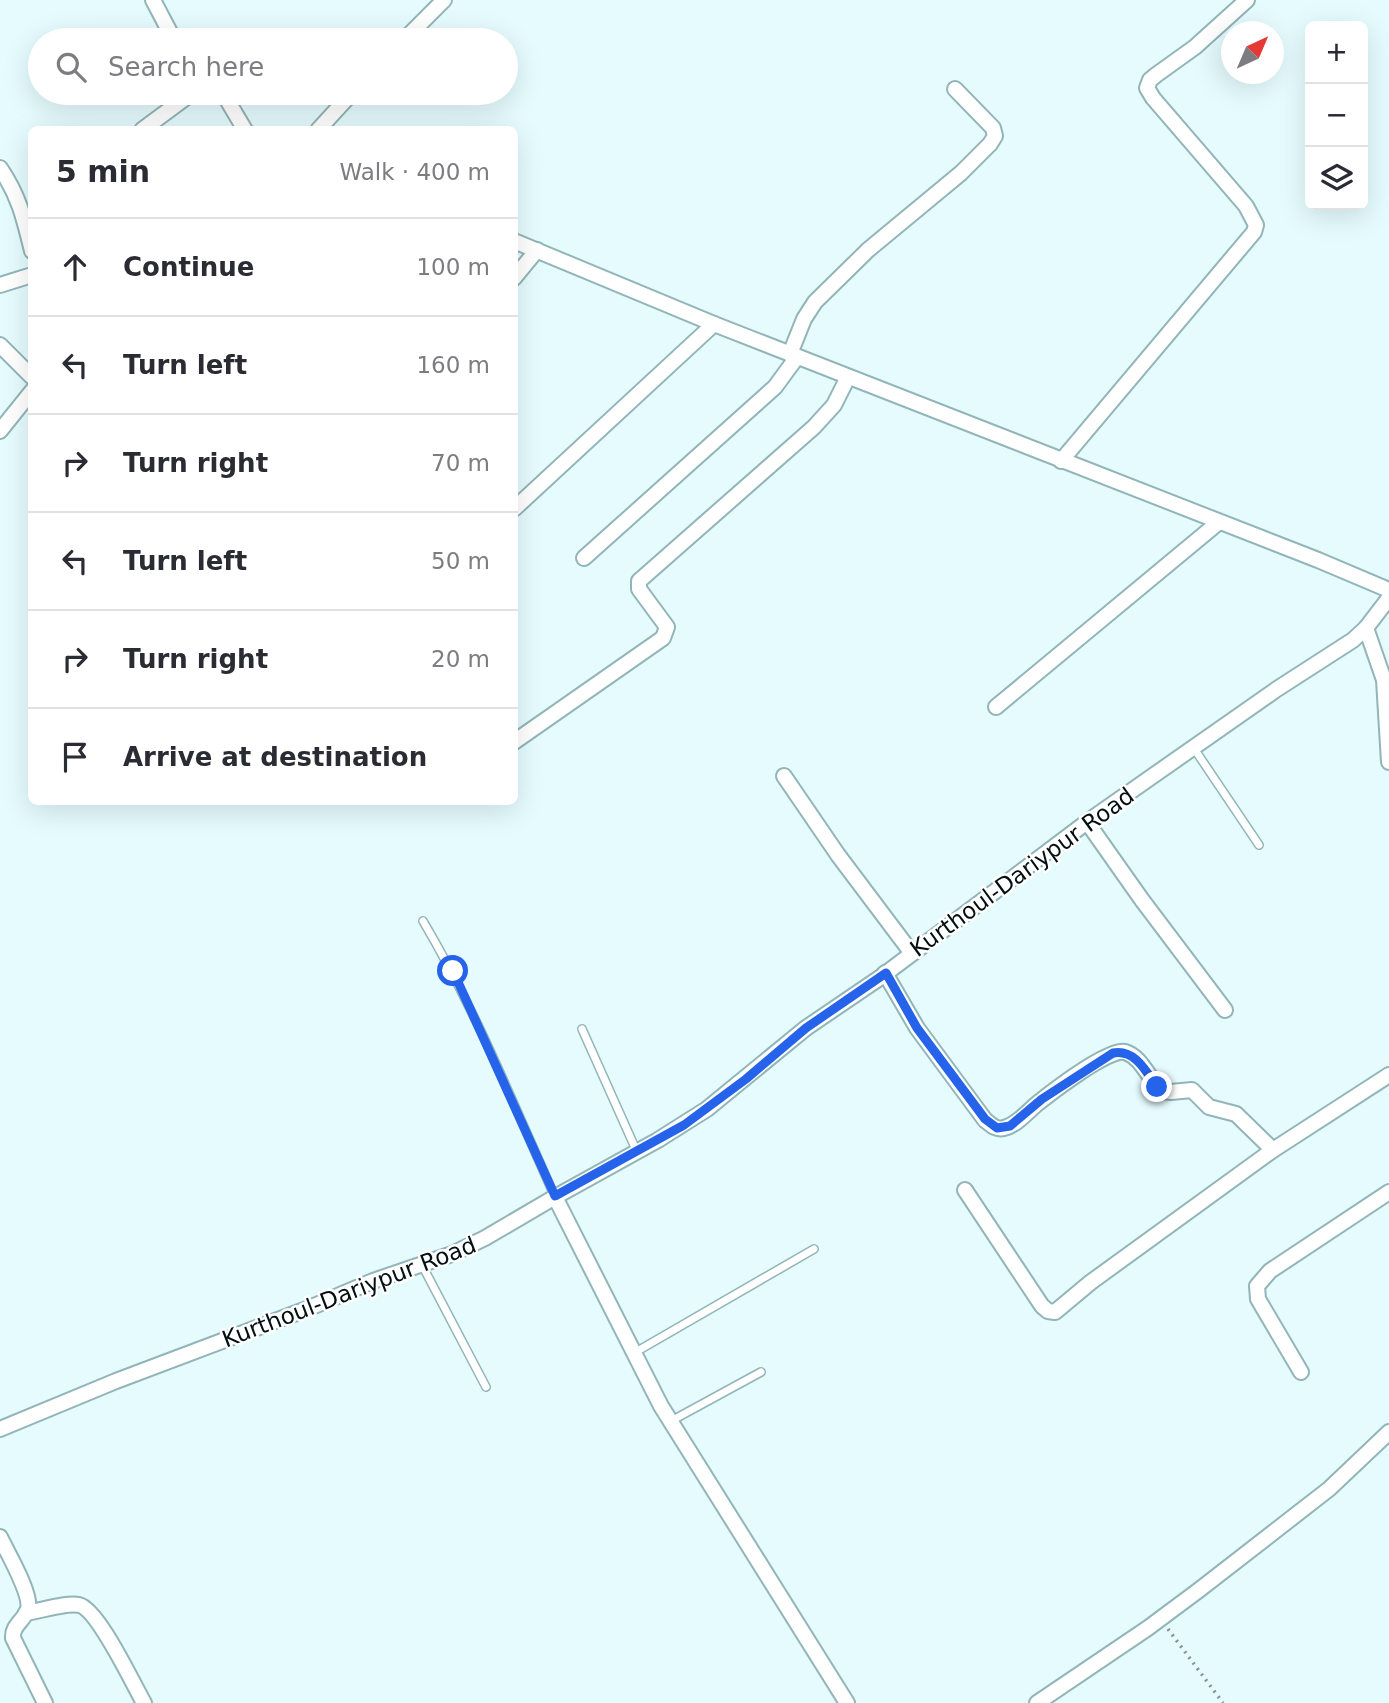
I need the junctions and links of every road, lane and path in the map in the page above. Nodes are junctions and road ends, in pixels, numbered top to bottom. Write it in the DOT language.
graph roads {
  1 [pos="153,0"];
  2 [pos="444,0"];
  3 [pos="1247,0"];
  4 [pos="168,28"];
  5 [pos="416,28"];
  6 [pos="955,89"];
  7 [pos="176,105"];
  8 [pos="230,105"];
  9 [pos="341,105"];
  10 [pos="147,126"];
  11 [pos="243,126"];
  12 [pos="322,126"];
  13 [pos="0,168"];
  14 [pos="27,213"];
  15 [pos="518,243"];
  16 [pos="537,250"];
  17 [pos="518,273"];
  18 [pos="28,276"];
  19 [pos="0,285"];
  20 [pos="714,324"];
  21 [pos="0,345"];
  22 [pos="794,356"];
  23 [pos="28,373"];
  24 [pos="848,377"];
  25 [pos="28,396"];
  26 [pos="0,431"];
  27 [pos="1061,461"];
  28 [pos="518,505"];
  29 [pos="1219,522"];
  30 [pos="584,558"];
  31 [pos="1389,590"];
  32 [pos="1389,598"];
  33 [pos="1366,628"];
  34 [pos="996,707"];
  35 [pos="518,740"];
  36 [pos="1193,747"];
  37 [pos="1389,762"];
  38 [pos="785,776"];
  39 [pos="1087,822"];
  40 [pos="1259,845"];
  41 [pos="423,921"];
  42 [pos="911,953"];
  43 [pos="886,973"];
  44 [pos="1225,1010"];
  45 [pos="582,1029"];
  46 [pos="1389,1075"];
  47 [pos="1273,1150"];
  48 [pos="637,1152"];
  49 [pos="965,1190"];
  50 [pos="1389,1192"];
  51 [pos="555,1196"];
  52 [pos="814,1249"];
  53 [pos="421,1264"];
  54 [pos="633,1353"];
  55 [pos="761,1372"];
  56 [pos="1301,1372"];
  57 [pos="486,1387"];
  58 [pos="671,1421"];
  59 [pos="0,1429"];
  60 [pos="1389,1432"];
  61 [pos="0,1537"];
  62 [pos="26,1613"];
  63 [pos="1161,1619"];
  64 [pos="45,1703"];
  65 [pos="144,1703"];
  66 [pos="847,1703"];
  67 [pos="1037,1703"];
  68 [pos="1223,1703"];
  1 -- 4 [label="street"];
  2 -- 5 [label="street"];
  3 -- 27 [label="street"];
  6 -- 22 [label="street"];
  7 -- 10 [label="street"];
  8 -- 11 [label="street"];
  9 -- 12 [label="street"];
  13 -- 14 [label="street"];
  15 -- 16 [label="street"];
  16 -- 17 [label="street"];
  16 -- 20 [label="street"];
  18 -- 19 [label="street"];
  20 -- 22 [label="street"];
  20 -- 28 [label="street"];
  21 -- 23 [label="street"];
  22 -- 24 [label="street"];
  22 -- 30 [label="street"];
  24 -- 27 [label="street"];
  24 -- 35 [label="street"];
  25 -- 26 [label="street"];
  27 -- 29 [label="street"];
  29 -- 31 [label="street"];
  29 -- 34 [label="street"];
  32 -- 33 [label="street, Kurthoul-Dariypur Road"];
  33 -- 36 [label="street, Kurthoul-Dariypur Road"];
  33 -- 37 [label="street"];
  36 -- 39 [label="street, Kurthoul-Dariypur Road"];
  36 -- 40 [label="lane"];
  38 -- 42 [label="street"];
  39 -- 42 [label="street, Kurthoul-Dariypur Road"];
  39 -- 44 [label="street"];
  41 -- 51 [label="lane"];
  42 -- 43 [label="street, Kurthoul-Dariypur Road"];
  43 -- 47 [label="street"];
  43 -- 48 [label="street, Kurthoul-Dariypur Road"];
  45 -- 48 [label="lane"];
  46 -- 47 [label="street"];
  47 -- 49 [label="street"];
  48 -- 51 [label="street, Kurthoul-Dariypur Road"];
  50 -- 56 [label="street"];
  51 -- 53 [label="street, Kurthoul-Dariypur Road"];
  51 -- 54 [label="street"];
  52 -- 54 [label="lane"];
  53 -- 57 [label="lane"];
  53 -- 59 [label="street, Kurthoul-Dariypur Road"];
  54 -- 58 [label="street"];
  55 -- 58 [label="lane"];
  58 -- 66 [label="street"];
  60 -- 63 [label="street"];
  61 -- 62 [label="street"];
  62 -- 64 [label="street"];
  62 -- 65 [label="street"];
  63 -- 67 [label="street"];
  63 -- 68 [label="path"];
}
